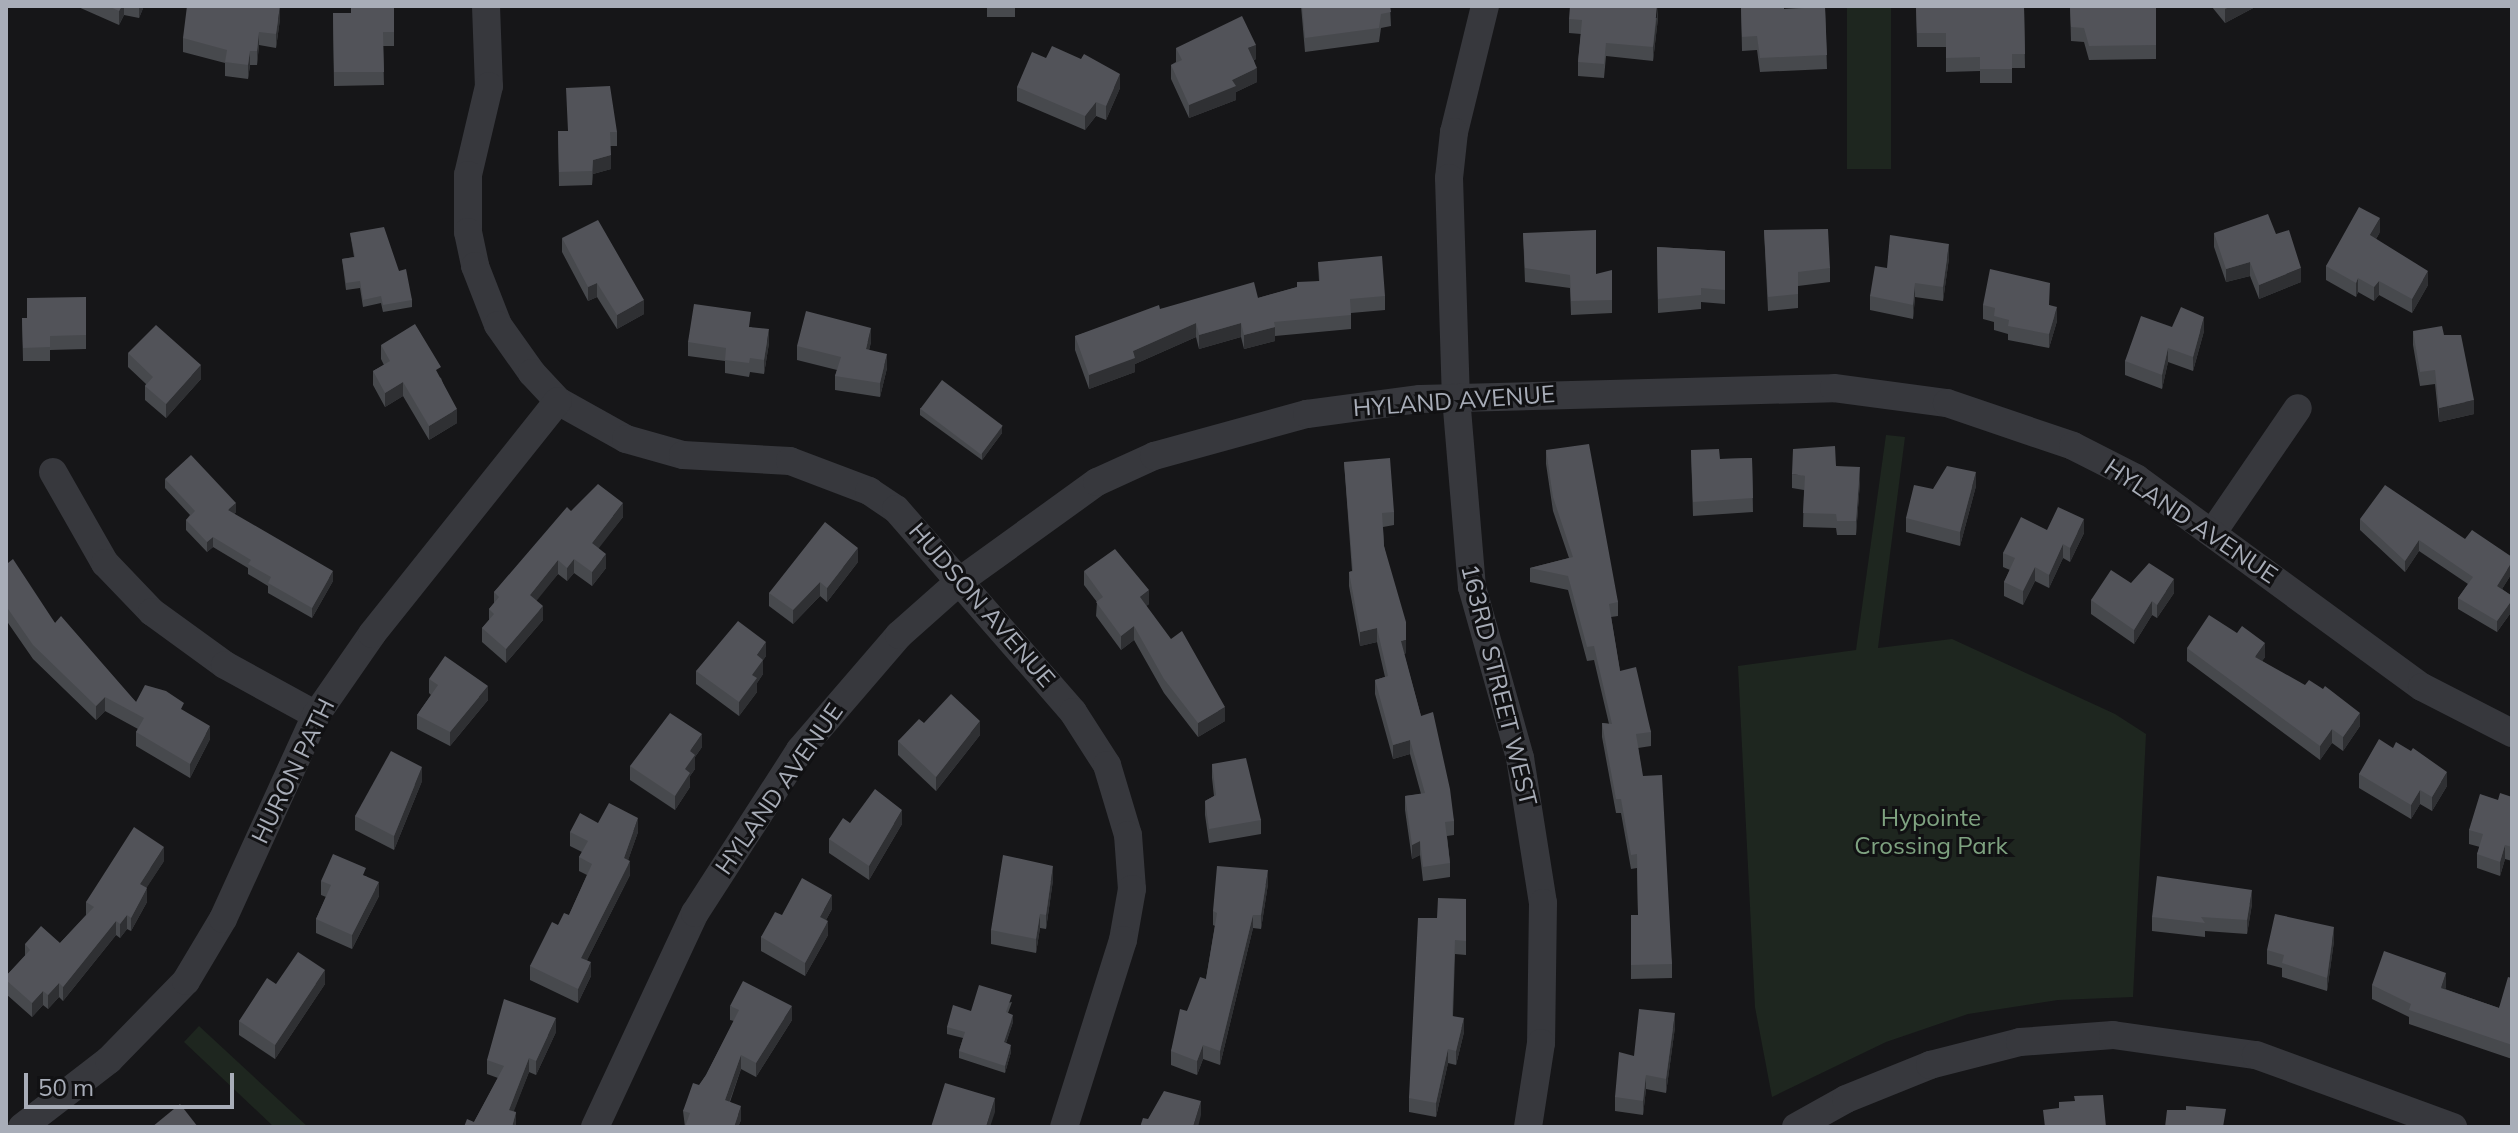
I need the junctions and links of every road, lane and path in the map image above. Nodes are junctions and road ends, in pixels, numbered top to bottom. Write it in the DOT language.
graph roads {
  1 [pos="486,6"];
  2 [pos="1485,6"];
  3 [pos="1456,397"];
  4 [pos="558,401"];
  5 [pos="2298,408"];
  6 [pos="53,472"];
  7 [pos="2213,532"];
  8 [pos="961,580"];
  9 [pos="316,715"];
  10 [pos="2512,733"];
  11 [pos="22,1127"];
  12 [pos="595,1127"];
  13 [pos="1064,1127"];
  14 [pos="1528,1127"];
  15 [pos="1796,1127"];
  16 [pos="2453,1127"];
  1 -- 4 [label="street, HUDSON AVENUE"];
  2 -- 3 [label="street, 163RD STREET WEST"];
  3 -- 7 [label="street, HYLAND AVENUE"];
  3 -- 8 [label="street, HYLAND AVENUE"];
  3 -- 14 [label="street, 163RD STREET WEST"];
  4 -- 8 [label="street, HUDSON AVENUE"];
  4 -- 9 [label="street, HURON PATH"];
  5 -- 7 [label="street"];
  6 -- 9 [label="street"];
  7 -- 10 [label="street, HYLAND AVENUE"];
  8 -- 12 [label="street, HYLAND AVENUE"];
  8 -- 13 [label="street, HUDSON AVENUE"];
  9 -- 11 [label="street, HURON PATH"];
  15 -- 16 [label="street"];
}
